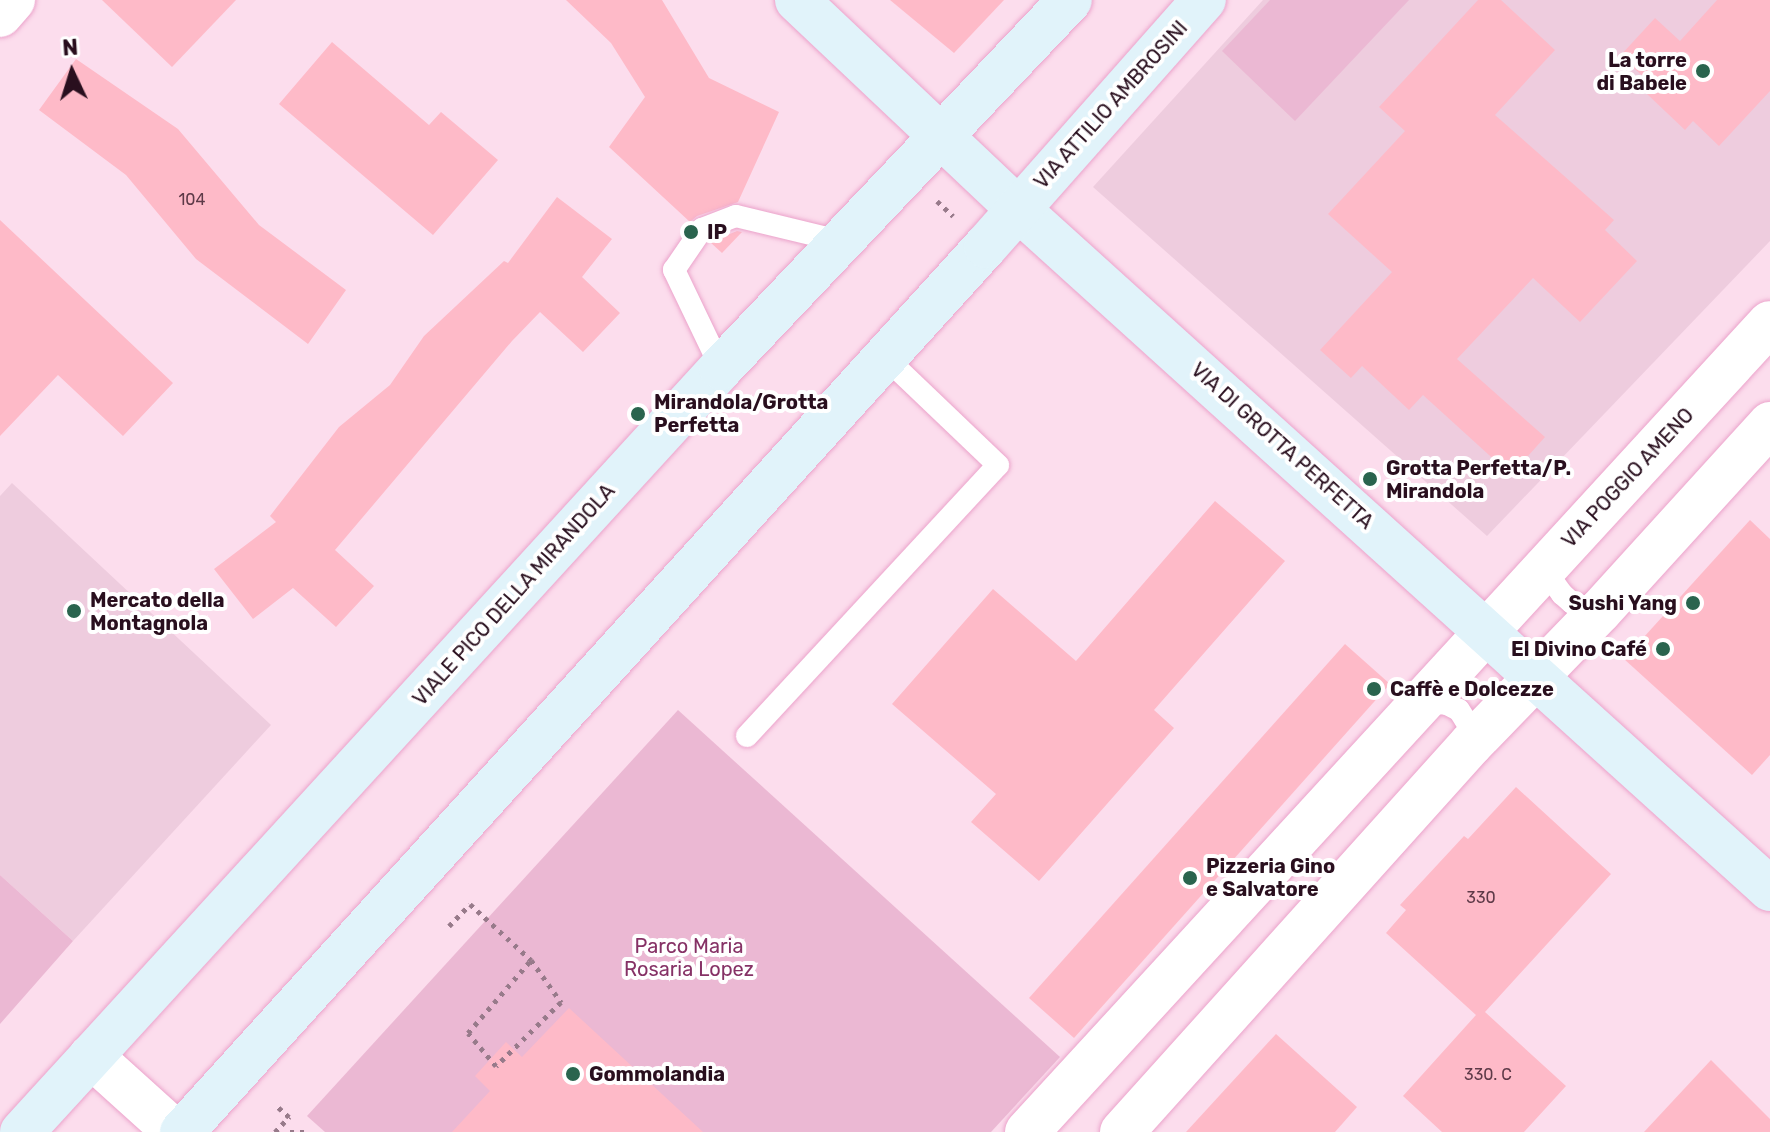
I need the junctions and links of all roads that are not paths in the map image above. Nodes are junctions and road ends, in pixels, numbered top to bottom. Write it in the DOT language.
graph roads {
  1 [pos="13,0"];
  2 [pos="797,0"];
  3 [pos="1070,0"];
  4 [pos="1204,0"];
  5 [pos="0,15"];
  6 [pos="940,136"];
  7 [pos="1018,209"];
  8 [pos="839,241"];
  9 [pos="1770,323"];
  10 [pos="884,356"];
  11 [pos="721,368"];
  12 [pos="1770,424"];
  13 [pos="1549,563"];
  14 [pos="1600,611"];
  15 [pos="1485,632"];
  16 [pos="1535,678"];
  17 [pos="1420,702"];
  18 [pos="747,736"];
  19 [pos="1471,744"];
  20 [pos="1770,889"];
  21 [pos="91,1056"];
  22 [pos="1086,1067"];
  23 [pos="1130,1122"];
  24 [pos="22,1132"];
  25 [pos="175,1132"];
  26 [pos="182,1132"];
  27 [pos="1027,1132"];
  1 -- 5 [label="street"];
  2 -- 6 [label="street, VIA DI GROTTA PERFETTA"];
  3 -- 6 [label="street"];
  4 -- 7 [label="street, VIA ATTILIO AMBROSINI"];
  6 -- 7 [label="street, VIA DI GROTTA PERFETTA"];
  6 -- 8 [label="street, VIALE PICO DELLA MIRANDOLA"];
  7 -- 10 [label="street"];
  7 -- 15 [label="street, VIA DI GROTTA PERFETTA"];
  8 -- 11 [label="street, VIALE PICO DELLA MIRANDOLA"];
  8 -- 11 [label="lane"];
  9 -- 13 [label="street, VIA POGGIO AMENO"];
  10 -- 18 [label="lane"];
  10 -- 26 [label="street"];
  11 -- 21 [label="street, VIALE PICO DELLA MIRANDOLA"];
  12 -- 14 [label="street"];
  13 -- 14 [label="lane"];
  13 -- 15 [label="street, VIA POGGIO AMENO"];
  14 -- 16 [label="street"];
  15 -- 16 [label="street, VIA DI GROTTA PERFETTA"];
  15 -- 17 [label="street, VIA POGGIO AMENO"];
  16 -- 19 [label="street"];
  16 -- 20 [label="street, VIA DI GROTTA PERFETTA"];
  17 -- 19 [label="lane"];
  17 -- 22 [label="street, VIA POGGIO AMENO"];
  19 -- 23 [label="street"];
  21 -- 24 [label="street, VIALE PICO DELLA MIRANDOLA"];
  21 -- 25 [label="street"];
  22 -- 23 [label="street"];
  22 -- 27 [label="street, VIA POGGIO AMENO"];
}
